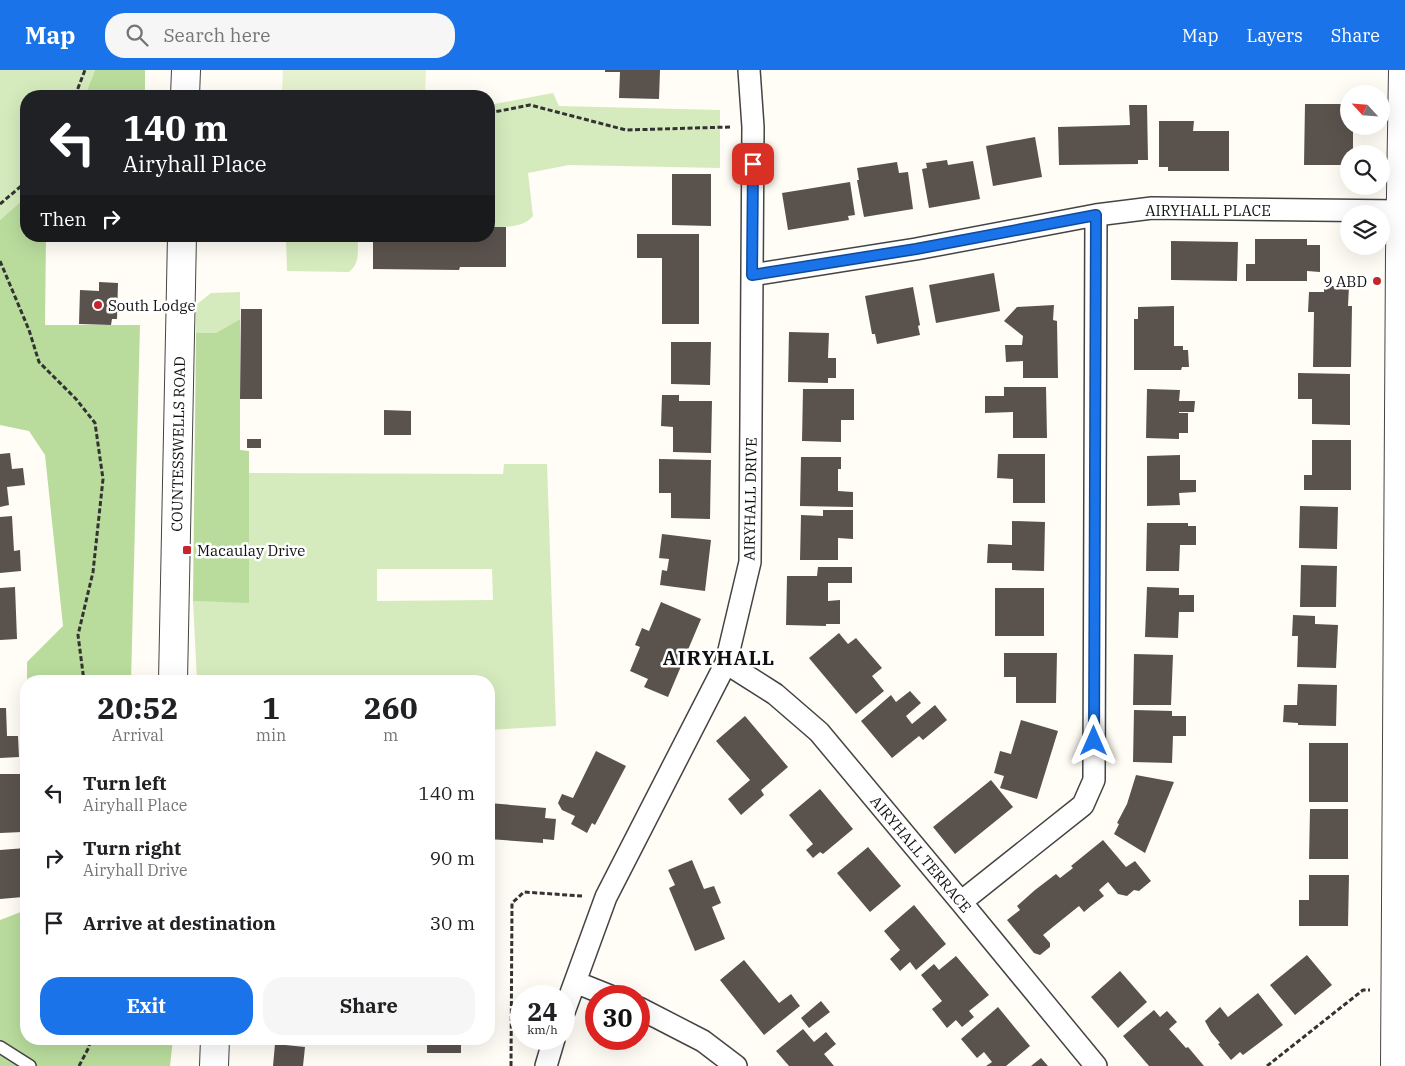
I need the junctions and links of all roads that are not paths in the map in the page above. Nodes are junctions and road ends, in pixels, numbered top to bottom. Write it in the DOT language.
graph roads {
  1 [pos="186,70"];
  2 [pos="749,70"];
  3 [pos="1403,70"];
  4 [pos="185,90"];
  5 [pos="1401,211"];
  6 [pos="1096,215"];
  7 [pos="182,242"];
  8 [pos="752,275"];
  9 [pos="726,662"];
  10 [pos="173,675"];
  11 [pos="1401,851"];
  12 [pos="961,902"];
  13 [pos="575,982"];
  14 [pos="574,985"];
  15 [pos="585,986"];
  16 [pos="650,1014"];
  17 [pos="215,1045"];
  18 [pos="0,1047"];
  19 [pos="551,1050"];
  20 [pos="30,1066"];
  21 [pos="214,1066"];
  22 [pos="546,1066"];
  23 [pos="736,1066"];
  24 [pos="1096,1066"];
  25 [pos="1396,1066"];
  1 -- 4 [label="street"];
  2 -- 8 [label="street, AIRYHALL DRIVE"];
  3 -- 5 [label="street"];
  5 -- 6 [label="street, AIRYHALL PLACE"];
  5 -- 11 [label="street"];
  6 -- 8 [label="street, AIRYHALL PLACE"];
  6 -- 12 [label="street"];
  7 -- 10 [label="street, COUNTESSWELLS ROAD"];
  8 -- 9 [label="street, AIRYHALL DRIVE"];
  9 -- 12 [label="street, AIRYHALL TERRACE"];
  9 -- 13 [label="street, AIRYHALL DRIVE"];
  11 -- 25 [label="street"];
  12 -- 24 [label="street, AIRYHALL TERRACE"];
  13 -- 14 [label="street, AIRYHALL DRIVE"];
  13 -- 15 [label="street"];
  16 -- 23 [label="street"];
  17 -- 21 [label="street"];
  18 -- 20 [label="lane"];
  19 -- 22 [label="street"];
}
